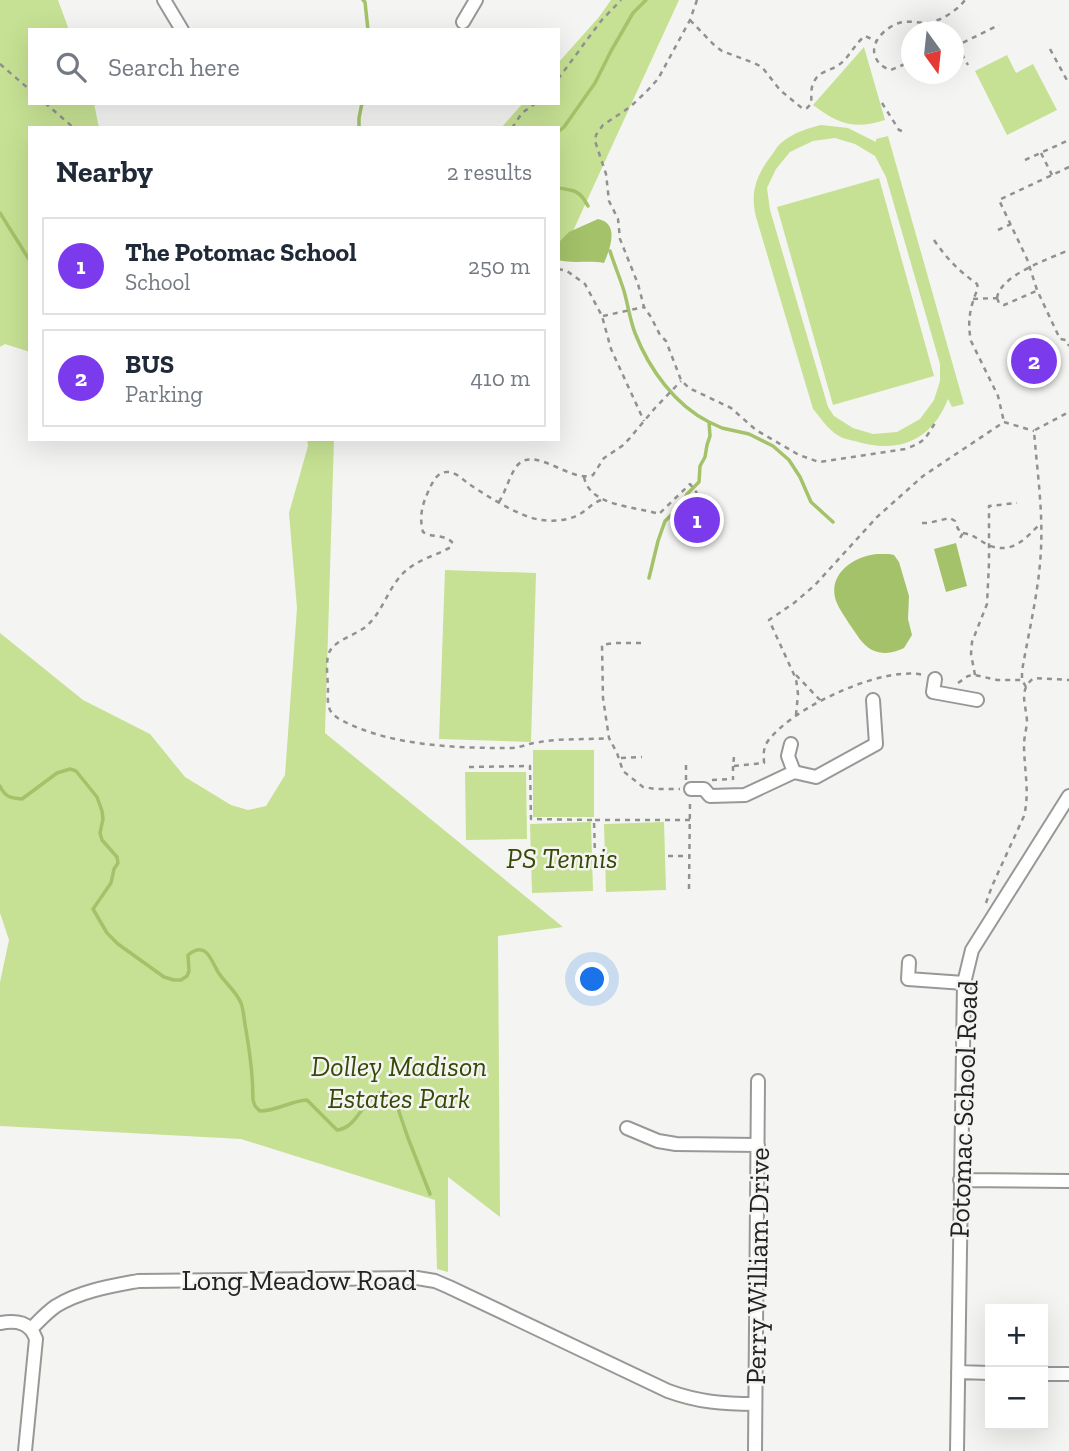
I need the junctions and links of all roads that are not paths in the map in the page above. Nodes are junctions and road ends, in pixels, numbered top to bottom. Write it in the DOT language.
graph roads {
  1 [pos="164,0"];
  2 [pos="476,0"];
  3 [pos="463,22"];
  4 [pos="181,28"];
  5 [pos="935,679"];
  6 [pos="873,699"];
  7 [pos="977,700"];
  8 [pos="791,744"];
  9 [pos="794,772"];
  10 [pos="691,789"];
  11 [pos="1069,796"];
  12 [pos="909,962"];
  13 [pos="964,983"];
  14 [pos="758,1081"];
  15 [pos="627,1128"];
  16 [pos="758,1145"];
  17 [pos="960,1180"];
  18 [pos="1069,1181"];
  19 [pos="0,1323"];
  20 [pos="31,1329"];
  21 [pos="958,1373"];
  22 [pos="985,1373"];
  23 [pos="1048,1374"];
  24 [pos="1069,1374"];
  25 [pos="755,1404"];
  26 [pos="25,1451"];
  27 [pos="755,1451"];
  28 [pos="957,1451"];
  1 -- 4 [label="street"];
  2 -- 3 [label="street"];
  5 -- 7 [label="street"];
  6 -- 9 [label="street"];
  8 -- 9 [label="street"];
  9 -- 10 [label="street"];
  11 -- 13 [label="street, Potomac School Road"];
  12 -- 13 [label="street"];
  13 -- 17 [label="street, Potomac School Road"];
  14 -- 16 [label="street, Perry William Drive"];
  15 -- 16 [label="street"];
  16 -- 25 [label="street, Perry William Drive"];
  17 -- 18 [label="street"];
  17 -- 21 [label="street, Potomac School Road"];
  19 -- 20 [label="street"];
  20 -- 25 [label="street, Long Meadow Road"];
  20 -- 26 [label="street"];
  21 -- 22 [label="street"];
  21 -- 28 [label="street, Potomac School Road"];
  23 -- 24 [label="street"];
  25 -- 27 [label="street, Perry William Drive"];
}
